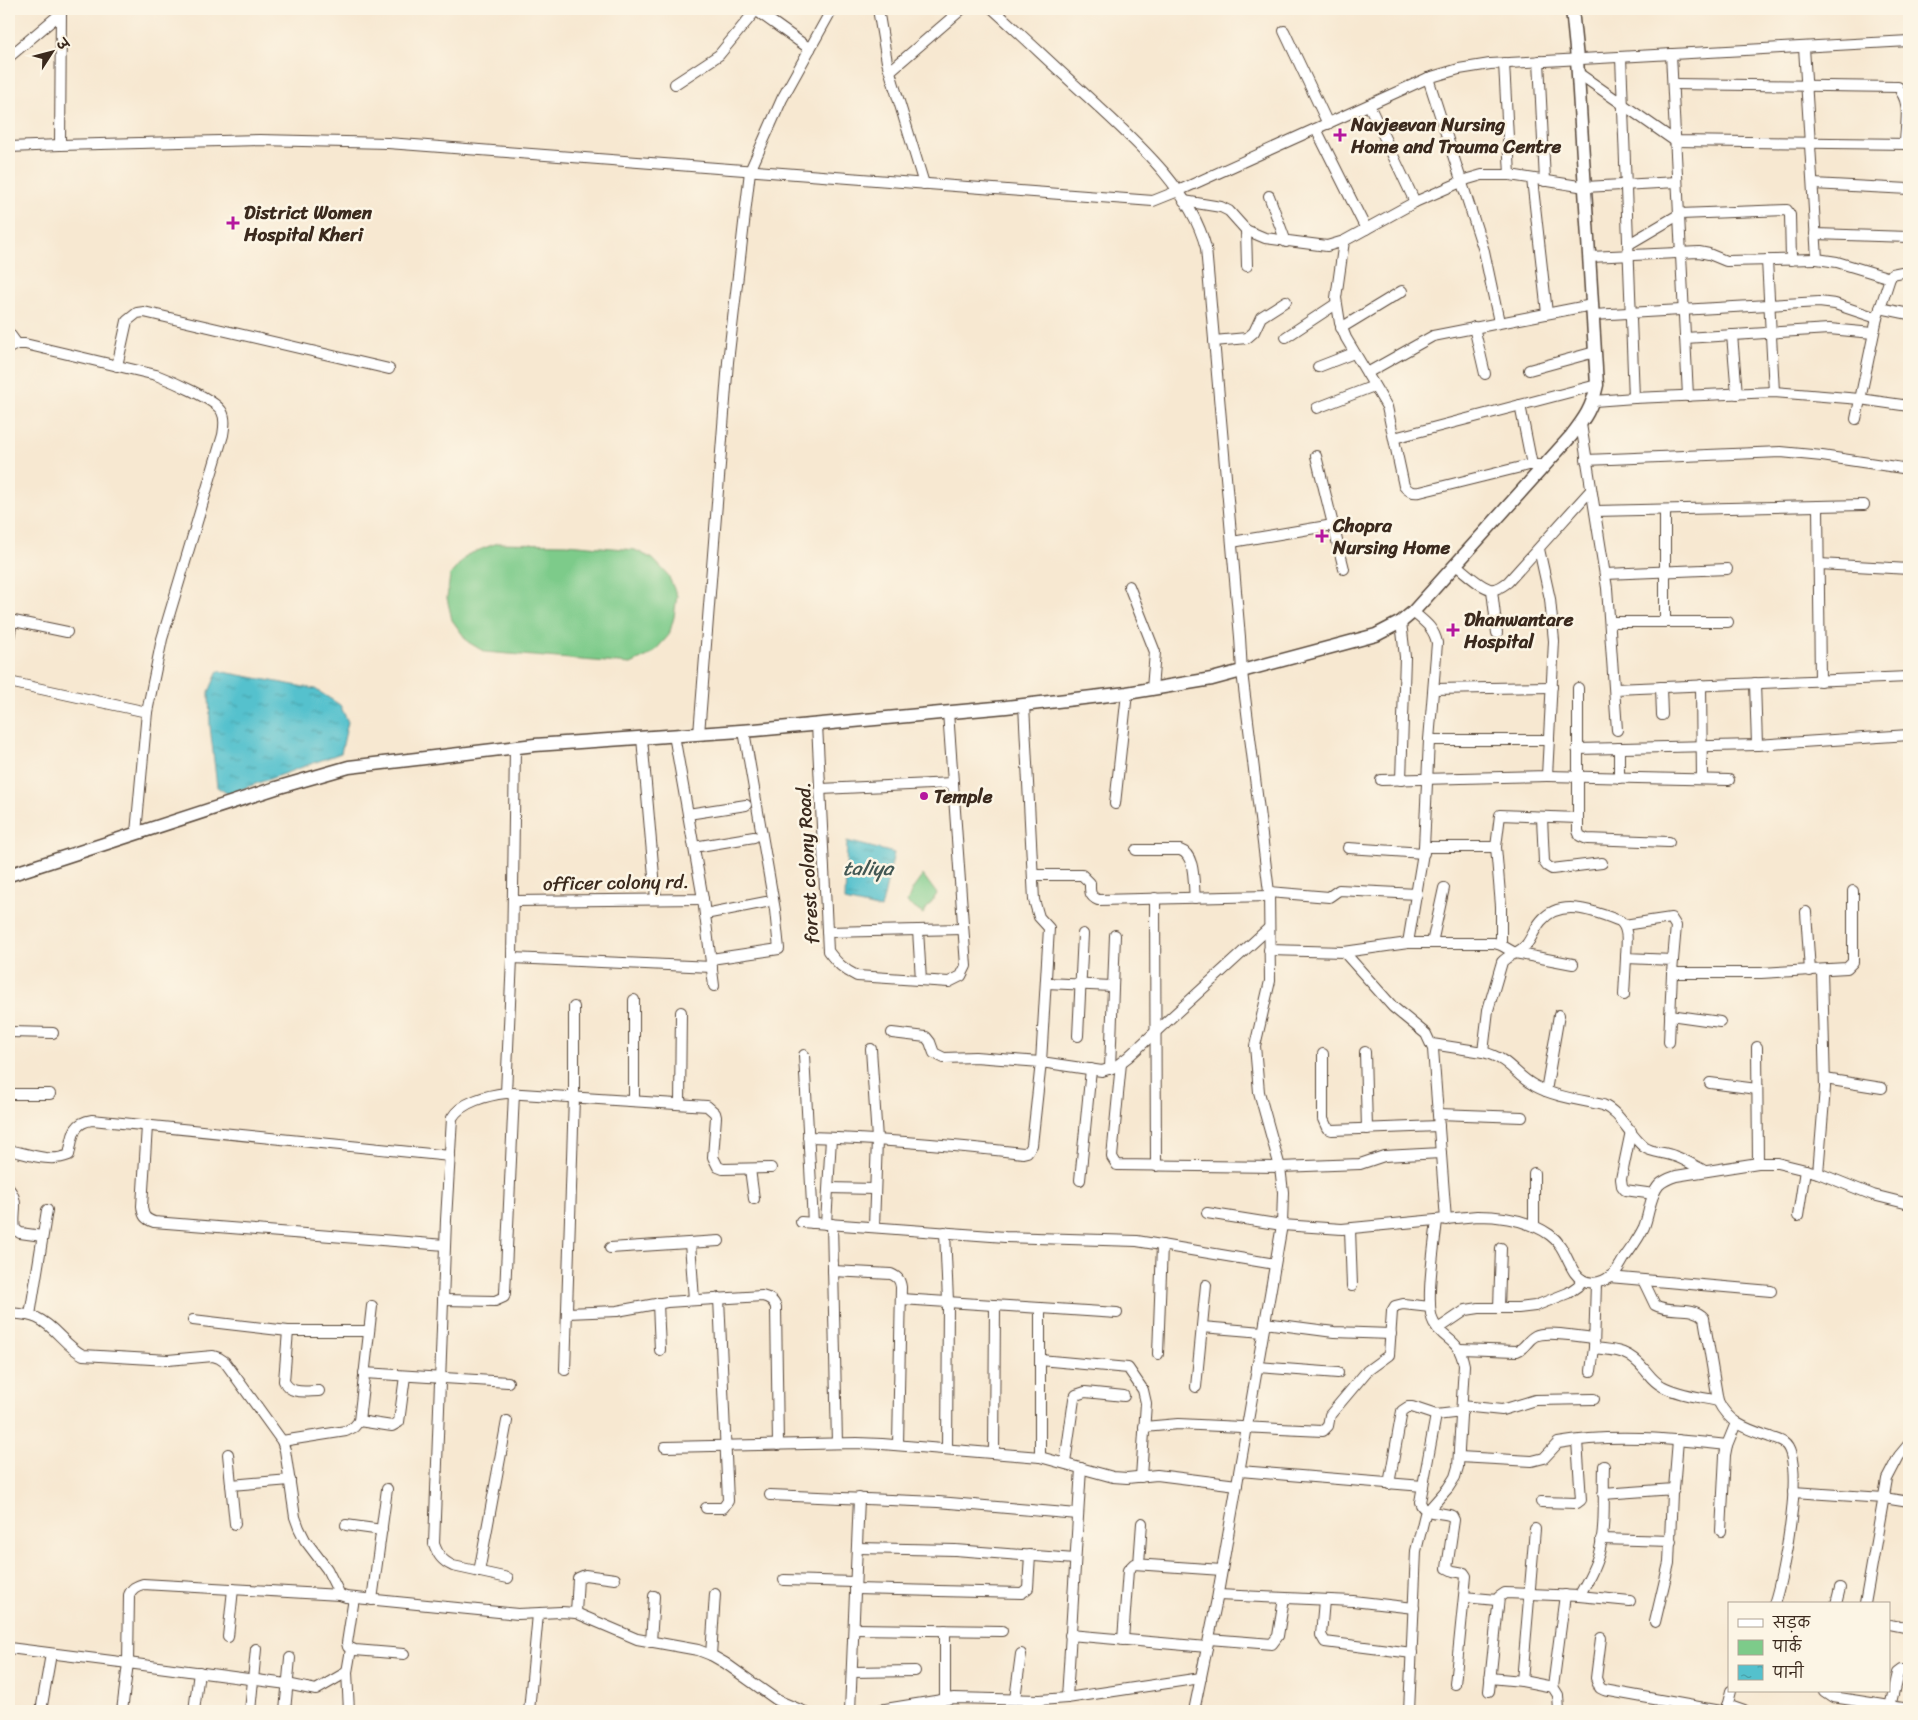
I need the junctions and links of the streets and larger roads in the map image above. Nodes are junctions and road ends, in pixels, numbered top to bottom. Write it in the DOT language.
graph roads {
  1 [pos="755,9"];
  2 [pos="832,9"];
  3 [pos="878,9"];
  4 [pos="962,9"];
  5 [pos="996,9"];
  6 [pos="1572,9"];
  7 [pos="61,11"];
  8 [pos="1284,32"];
  9 [pos="1909,41"];
  10 [pos="1804,47"];
  11 [pos="810,49"];
  12 [pos="1671,54"];
  13 [pos="9,57"];
  14 [pos="1621,57"];
  15 [pos="1577,59"];
  16 [pos="1539,61"];
  17 [pos="1504,63"];
  18 [pos="890,71"];
  19 [pos="1578,73"];
  20 [pos="1428,78"];
  21 [pos="675,84"];
  22 [pos="1673,84"];
  23 [pos="1807,86"];
  24 [pos="1623,104"];
  25 [pos="1369,105"];
  26 [pos="1328,124"];
  27 [pos="1316,129"];
  28 [pos="1675,141"];
  29 [pos="1810,144"];
  30 [pos="1907,144"];
  31 [pos="60,145"];
  32 [pos="9,147"];
  33 [pos="750,171"];
  34 [pos="1510,175"];
  35 [pos="1532,179"];
  36 [pos="1545,181"];
  37 [pos="1462,182"];
  38 [pos="1677,182"];
  39 [pos="924,184"];
  40 [pos="1813,184"];
  41 [pos="1627,185"];
  42 [pos="1585,187"];
  43 [pos="1909,189"];
  44 [pos="1178,192"];
  45 [pos="1269,196"];
  46 [pos="1184,201"];
  47 [pos="1415,202"];
  48 [pos="1680,214"];
  49 [pos="1366,229"];
  50 [pos="1246,230"];
  51 [pos="1815,234"];
  52 [pos="1909,237"];
  53 [pos="1344,241"];
  54 [pos="1286,242"];
  55 [pos="1629,244"];
  56 [pos="1680,253"];
  57 [pos="1629,254"];
  58 [pos="1589,257"];
  59 [pos="1817,259"];
  60 [pos="1767,260"];
  61 [pos="1791,260"];
  62 [pos="1247,266"];
  63 [pos="1909,274"];
  64 [pos="1890,278"];
  65 [pos="1402,291"];
  66 [pos="1286,301"];
  67 [pos="1336,304"];
  68 [pos="1770,304"];
  69 [pos="1683,309"];
  70 [pos="1593,310"];
  71 [pos="1631,312"];
  72 [pos="1548,313"];
  73 [pos="1878,313"];
  74 [pos="1909,314"];
  75 [pos="1499,322"];
  76 [pos="1474,327"];
  77 [pos="1342,328"];
  78 [pos="9,333"];
  79 [pos="1771,333"];
  80 [pos="1874,333"];
  81 [pos="1732,335"];
  82 [pos="1286,337"];
  83 [pos="1684,338"];
  84 [pos="1214,342"];
  85 [pos="13,346"];
  86 [pos="1595,352"];
  87 [pos="1354,353"];
  88 [pos="117,366"];
  89 [pos="1318,367"];
  90 [pos="389,368"];
  91 [pos="1529,370"];
  92 [pos="1367,373"];
  93 [pos="1485,374"];
  94 [pos="1597,385"];
  95 [pos="1374,386"];
  96 [pos="1774,392"];
  97 [pos="1737,394"];
  98 [pos="1688,396"];
  99 [pos="1634,398"];
  100 [pos="1860,400"];
  101 [pos="1594,401"];
  102 [pos="1520,405"];
  103 [pos="1909,406"];
  104 [pos="1317,408"];
  105 [pos="1856,419"];
  106 [pos="1581,424"];
  107 [pos="1394,438"];
  108 [pos="1316,456"];
  109 [pos="1586,460"];
  110 [pos="1539,465"];
  111 [pos="1909,469"];
  112 [pos="1591,490"];
  113 [pos="1864,505"];
  114 [pos="1818,506"];
  115 [pos="1665,510"];
  116 [pos="1595,511"];
  117 [pos="1333,525"];
  118 [pos="1232,542"];
  119 [pos="1539,548"];
  120 [pos="1819,564"];
  121 [pos="1456,565"];
  122 [pos="1344,569"];
  123 [pos="1909,569"];
  124 [pos="1727,570"];
  125 [pos="1665,572"];
  126 [pos="1604,574"];
  127 [pos="1129,586"];
  128 [pos="1492,590"];
  129 [pos="1413,612"];
  130 [pos="10,620"];
  131 [pos="1400,622"];
  132 [pos="1610,622"];
  133 [pos="1665,622"];
  134 [pos="1728,622"];
  135 [pos="67,632"];
  136 [pos="1496,633"];
  137 [pos="9,638"];
  138 [pos="1242,672"];
  139 [pos="1909,677"];
  140 [pos="1820,681"];
  141 [pos="9,682"];
  142 [pos="1754,683"];
  143 [pos="1702,685"];
  144 [pos="1552,687"];
  145 [pos="1661,687"];
  146 [pos="1152,688"];
  147 [pos="1578,688"];
  148 [pos="1434,689"];
  149 [pos="1615,689"];
  150 [pos="1128,692"];
  151 [pos="1024,705"];
  152 [pos="147,712"];
  153 [pos="948,712"];
  154 [pos="1662,714"];
  155 [pos="817,724"];
  156 [pos="1617,730"];
  157 [pos="744,731"];
  158 [pos="699,734"];
  159 [pos="674,735"];
  160 [pos="1909,735"];
  161 [pos="642,738"];
  162 [pos="1429,740"];
  163 [pos="1549,740"];
  164 [pos="1757,745"];
  165 [pos="1702,746"];
  166 [pos="515,747"];
  167 [pos="1618,748"];
  168 [pos="1577,749"];
  169 [pos="1547,776"];
  170 [pos="1577,777"];
  171 [pos="1619,778"];
  172 [pos="1702,779"];
  173 [pos="1381,780"];
  174 [pos="1401,780"];
  175 [pos="1428,780"];
  176 [pos="1729,780"];
  177 [pos="953,783"];
  178 [pos="821,789"];
  179 [pos="746,804"];
  180 [pos="1115,804"];
  181 [pos="688,814"];
  182 [pos="1542,817"];
  183 [pos="1578,818"];
  184 [pos="136,833"];
  185 [pos="754,837"];
  186 [pos="1669,842"];
  187 [pos="694,847"];
  188 [pos="1496,847"];
  189 [pos="1348,848"];
  190 [pos="1136,850"];
  191 [pos="1424,850"];
  192 [pos="1602,863"];
  193 [pos="9,874"];
  194 [pos="1033,876"];
  195 [pos="1444,888"];
  196 [pos="1853,891"];
  197 [pos="1269,894"];
  198 [pos="1417,894"];
  199 [pos="1155,898"];
  200 [pos="1194,898"];
  201 [pos="656,899"];
  202 [pos="703,899"];
  203 [pos="513,901"];
  204 [pos="766,902"];
  205 [pos="1806,912"];
  206 [pos="705,914"];
  207 [pos="1624,924"];
  208 [pos="1269,928"];
  209 [pos="963,929"];
  210 [pos="918,930"];
  211 [pos="828,932"];
  212 [pos="1083,934"];
  213 [pos="1115,935"];
  214 [pos="1432,943"];
  215 [pos="1408,944"];
  216 [pos="1501,944"];
  217 [pos="1269,950"];
  218 [pos="1344,952"];
  219 [pos="1515,953"];
  220 [pos="512,958"];
  221 [pos="1626,958"];
  222 [pos="1673,960"];
  223 [pos="711,963"];
  224 [pos="1573,964"];
  225 [pos="1810,970"];
  226 [pos="1822,970"];
  227 [pos="1672,973"];
  228 [pos="921,980"];
  229 [pos="1046,983"];
  230 [pos="1081,985"];
  231 [pos="714,986"];
  232 [pos="1112,986"];
  233 [pos="1624,995"];
  234 [pos="634,1000"];
  235 [pos="574,1007"];
  236 [pos="681,1012"];
  237 [pos="1559,1015"];
  238 [pos="1670,1015"];
  239 [pos="1720,1022"];
  240 [pos="9,1032"];
  241 [pos="1156,1032"];
  242 [pos="53,1033"];
  243 [pos="892,1033"];
  244 [pos="1078,1036"];
  245 [pos="1668,1042"];
  246 [pos="1432,1044"];
  247 [pos="1757,1047"];
  248 [pos="871,1049"];
  249 [pos="1365,1052"];
  250 [pos="1483,1052"];
  251 [pos="1323,1054"];
  252 [pos="804,1056"];
  253 [pos="1041,1062"];
  254 [pos="1121,1063"];
  255 [pos="1091,1069"];
  256 [pos="1110,1069"];
  257 [pos="1825,1079"];
  258 [pos="1710,1083"];
  259 [pos="1882,1088"];
  260 [pos="1757,1089"];
  261 [pos="1546,1091"];
  262 [pos="510,1093"];
  263 [pos="9,1094"];
  264 [pos="50,1094"];
  265 [pos="574,1097"];
  266 [pos="634,1100"];
  267 [pos="680,1103"];
  268 [pos="1438,1114"];
  269 [pos="1522,1117"];
  270 [pos="147,1126"];
  271 [pos="1439,1126"];
  272 [pos="1367,1129"];
  273 [pos="1631,1131"];
  274 [pos="808,1138"];
  275 [pos="831,1138"];
  276 [pos="877,1139"];
  277 [pos="9,1150"];
  278 [pos="1441,1153"];
  279 [pos="450,1156"];
  280 [pos="1758,1164"];
  281 [pos="1156,1166"];
  282 [pos="1280,1167"];
  283 [pos="750,1168"];
  284 [pos="771,1168"];
  285 [pos="1805,1170"];
  286 [pos="1705,1172"];
  287 [pos="1534,1173"];
  288 [pos="1818,1173"];
  289 [pos="1080,1180"];
  290 [pos="829,1188"];
  291 [pos="9,1189"];
  292 [pos="875,1189"];
  293 [pos="1654,1194"];
  294 [pos="754,1200"];
  295 [pos="1909,1204"];
  296 [pos="46,1210"];
  297 [pos="1207,1213"];
  298 [pos="1798,1216"];
  299 [pos="1442,1220"];
  300 [pos="801,1222"];
  301 [pos="813,1223"];
  302 [pos="829,1224"];
  303 [pos="1282,1225"];
  304 [pos="1534,1226"];
  305 [pos="874,1227"];
  306 [pos="1350,1228"];
  307 [pos="946,1232"];
  308 [pos="42,1236"];
  309 [pos="719,1241"];
  310 [pos="690,1243"];
  311 [pos="445,1245"];
  312 [pos="1162,1245"];
  313 [pos="610,1248"];
  314 [pos="1501,1248"];
  315 [pos="1275,1264"];
  316 [pos="833,1271"];
  317 [pos="1609,1278"];
  318 [pos="1582,1280"];
  319 [pos="1643,1280"];
  320 [pos="1596,1283"];
  321 [pos="1206,1285"];
  322 [pos="1352,1286"];
  323 [pos="1771,1291"];
  324 [pos="719,1298"];
  325 [pos="901,1299"];
  326 [pos="443,1300"];
  327 [pos="694,1300"];
  328 [pos="948,1301"];
  329 [pos="658,1303"];
  330 [pos="996,1305"];
  331 [pos="372,1306"];
  332 [pos="1430,1307"];
  333 [pos="1040,1308"];
  334 [pos="1499,1308"];
  335 [pos="9,1313"];
  336 [pos="567,1313"];
  337 [pos="1117,1313"];
  338 [pos="30,1315"];
  339 [pos="193,1320"];
  340 [pos="1202,1327"];
  341 [pos="1264,1327"];
  342 [pos="1438,1329"];
  343 [pos="288,1331"];
  344 [pos="369,1331"];
  345 [pos="1391,1334"];
  346 [pos="1594,1343"];
  347 [pos="1460,1349"];
  348 [pos="660,1350"];
  349 [pos="1158,1354"];
  350 [pos="1040,1360"];
  351 [pos="1257,1367"];
  352 [pos="565,1370"];
  353 [pos="1592,1370"];
  354 [pos="364,1373"];
  355 [pos="1338,1374"];
  356 [pos="405,1376"];
  357 [pos="440,1378"];
  358 [pos="508,1382"];
  359 [pos="1196,1386"];
  360 [pos="319,1391"];
  361 [pos="1124,1396"];
  362 [pos="1594,1399"];
  363 [pos="1718,1401"];
  364 [pos="1462,1409"];
  365 [pos="1436,1415"];
  366 [pos="358,1421"];
  367 [pos="507,1421"];
  368 [pos="1736,1423"];
  369 [pos="1144,1427"];
  370 [pos="1247,1427"];
  371 [pos="1678,1440"];
  372 [pos="282,1441"];
  373 [pos="1577,1441"];
  374 [pos="837,1443"];
  375 [pos="778,1444"];
  376 [pos="1727,1444"];
  377 [pos="1909,1444"];
  378 [pos="898,1445"];
  379 [pos="725,1446"];
  380 [pos="665,1448"];
  381 [pos="947,1449"];
  382 [pos="994,1453"];
  383 [pos="228,1454"];
  384 [pos="1040,1457"];
  385 [pos="1459,1457"];
  386 [pos="1065,1463"];
  387 [pos="1604,1466"];
  388 [pos="1081,1468"];
  389 [pos="1240,1470"];
  390 [pos="1140,1476"];
  391 [pos="290,1480"];
  392 [pos="1389,1484"];
  393 [pos="231,1485"];
  394 [pos="1237,1485"];
  395 [pos="1423,1486"];
  396 [pos="387,1489"];
  397 [pos="1674,1489"];
  398 [pos="1793,1492"];
  399 [pos="1603,1494"];
  400 [pos="770,1495"];
  401 [pos="859,1498"];
  402 [pos="1884,1498"];
  403 [pos="1541,1502"];
  404 [pos="1909,1502"];
  405 [pos="706,1508"];
  406 [pos="1428,1511"];
  407 [pos="1078,1514"];
  408 [pos="1142,1523"];
  409 [pos="235,1524"];
  410 [pos="346,1525"];
  411 [pos="1535,1529"];
  412 [pos="382,1530"];
  413 [pos="1721,1531"];
  414 [pos="1601,1539"];
  415 [pos="1671,1541"];
  416 [pos="857,1548"];
  417 [pos="1030,1555"];
  418 [pos="1075,1559"];
  419 [pos="1139,1564"];
  420 [pos="1222,1570"];
  421 [pos="479,1572"];
  422 [pos="508,1578"];
  423 [pos="615,1579"];
  424 [pos="784,1580"];
  425 [pos="855,1585"];
  426 [pos="1840,1588"];
  427 [pos="233,1589"];
  428 [pos="715,1594"];
  429 [pos="1218,1594"];
  430 [pos="1530,1594"];
  431 [pos="340,1595"];
  432 [pos="1565,1595"];
  433 [pos="654,1596"];
  434 [pos="1580,1596"];
  435 [pos="1464,1597"];
  436 [pos="354,1598"];
  437 [pos="1284,1598"];
  438 [pos="372,1600"];
  439 [pos="1324,1600"];
  440 [pos="1497,1600"];
  441 [pos="1630,1601"];
  442 [pos="1775,1602"];
  443 [pos="1836,1602"];
  444 [pos="1865,1602"];
  445 [pos="1414,1608"];
  446 [pos="576,1613"];
  447 [pos="538,1614"];
  448 [pos="1655,1622"];
  449 [pos="1890,1624"];
  450 [pos="1909,1628"];
  451 [pos="854,1629"];
  452 [pos="945,1630"];
  453 [pos="1002,1631"];
  454 [pos="1070,1635"];
  455 [pos="228,1637"];
  456 [pos="1601,1638"];
  457 [pos="1123,1640"];
  458 [pos="651,1642"];
  459 [pos="1208,1643"];
  460 [pos="9,1648"];
  461 [pos="256,1649"];
  462 [pos="351,1649"];
  463 [pos="1412,1652"];
  464 [pos="51,1654"];
  465 [pos="404,1654"];
  466 [pos="1021,1654"];
  467 [pos="711,1655"];
  468 [pos="290,1658"];
  469 [pos="128,1663"];
  470 [pos="915,1671"];
  471 [pos="1909,1671"];
  472 [pos="199,1672"];
  473 [pos="347,1672"];
  474 [pos="852,1672"];
  475 [pos="1201,1678"];
  476 [pos="1490,1678"];
  477 [pos="253,1679"];
  478 [pos="1522,1681"];
  479 [pos="287,1684"];
  480 [pos="1455,1684"];
  481 [pos="1553,1687"];
  482 [pos="1489,1691"];
  483 [pos="1731,1692"];
  484 [pos="1826,1692"];
  485 [pos="1067,1698"];
  486 [pos="944,1699"];
  487 [pos="1015,1699"];
  488 [pos="786,1708"];
  489 [pos="1890,1708"];
  490 [pos="1725,1709"];
  491 [pos="1909,1709"];
  492 [pos="42,1711"];
  493 [pos="122,1711"];
  494 [pos="194,1711"];
  495 [pos="250,1711"];
  496 [pos="285,1711"];
  497 [pos="349,1711"];
  498 [pos="528,1711"];
  499 [pos="803,1711"];
  500 [pos="850,1711"];
  501 [pos="873,1711"];
  502 [pos="1194,1711"];
  503 [pos="1409,1711"];
  504 [pos="1559,1711"];
  505 [pos="1744,1711"];
  1 -- 11 [label="street"];
  1 -- 21 [label="street"];
  2 -- 11 [label="street"];
  3 -- 18 [label="street"];
  4 -- 18 [label="street"];
  5 -- 44 [label="street"];
  6 -- 15 [label="street"];
  7 -- 13 [label="street"];
  7 -- 31 [label="street"];
  8 -- 26 [label="street"];
  9 -- 10 [label="street"];
  10 -- 12 [label="street"];
  10 -- 23 [label="street"];
  11 -- 33 [label="street"];
  12 -- 14 [label="street"];
  12 -- 22 [label="street"];
  14 -- 15 [label="street"];
  14 -- 24 [label="street"];
  15 -- 16 [label="street"];
  15 -- 19 [label="street"];
  16 -- 17 [label="street"];
  16 -- 36 [label="street"];
  17 -- 20 [label="street"];
  17 -- 34 [label="street"];
  18 -- 39 [label="street"];
  19 -- 24 [label="street"];
  19 -- 42 [label="street"];
  20 -- 25 [label="street"];
  20 -- 37 [label="street"];
  22 -- 23 [label="street"];
  22 -- 28 [label="street"];
  23 -- 29 [label="street"];
  23 -- 30 [label="street"];
  24 -- 28 [label="street"];
  24 -- 41 [label="street"];
  25 -- 26 [label="street"];
  25 -- 47 [label="street"];
  26 -- 27 [label="street"];
  27 -- 44 [label="street"];
  27 -- 49 [label="street"];
  28 -- 29 [label="street"];
  28 -- 38 [label="street"];
  29 -- 30 [label="street"];
  29 -- 40 [label="street"];
  31 -- 32 [label="street"];
  31 -- 33 [label="street"];
  33 -- 39 [label="street"];
  33 -- 158 [label="street"];
  34 -- 35 [label="street"];
  34 -- 37 [label="street"];
  35 -- 36 [label="street"];
  35 -- 72 [label="street"];
  36 -- 42 [label="street"];
  37 -- 47 [label="street"];
  37 -- 75 [label="street"];
  38 -- 41 [label="street"];
  38 -- 48 [label="street"];
  39 -- 44 [label="street"];
  40 -- 43 [label="street"];
  40 -- 51 [label="street"];
  41 -- 42 [label="street"];
  41 -- 55 [label="street"];
  42 -- 58 [label="street"];
  44 -- 46 [label="street"];
  45 -- 54 [label="street"];
  46 -- 50 [label="street"];
  46 -- 84 [label="street"];
  47 -- 49 [label="street"];
  48 -- 55 [label="street"];
  48 -- 56 [label="street"];
  48 -- 61 [label="street"];
  49 -- 53 [label="street"];
  50 -- 54 [label="street"];
  50 -- 62 [label="street"];
  51 -- 52 [label="street"];
  51 -- 59 [label="street"];
  53 -- 54 [label="street"];
  53 -- 67 [label="street"];
  55 -- 57 [label="street"];
  56 -- 57 [label="street"];
  56 -- 60 [label="street"];
  56 -- 69 [label="street"];
  57 -- 58 [label="street"];
  57 -- 71 [label="street"];
  58 -- 70 [label="street"];
  59 -- 61 [label="street"];
  59 -- 64 [label="street"];
  60 -- 61 [label="street"];
  60 -- 68 [label="street"];
  63 -- 64 [label="street"];
  64 -- 73 [label="street"];
  65 -- 77 [label="street"];
  66 -- 84 [label="street"];
  67 -- 77 [label="street"];
  67 -- 82 [label="street"];
  68 -- 69 [label="street"];
  68 -- 73 [label="street"];
  68 -- 79 [label="street"];
  69 -- 71 [label="street"];
  69 -- 83 [label="street"];
  70 -- 71 [label="street"];
  70 -- 72 [label="street"];
  70 -- 86 [label="street"];
  71 -- 99 [label="street"];
  72 -- 75 [label="street"];
  73 -- 74 [label="street"];
  73 -- 80 [label="street"];
  75 -- 76 [label="street"];
  76 -- 92 [label="street"];
  76 -- 93 [label="street"];
  77 -- 87 [label="street"];
  78 -- 85 [label="street"];
  79 -- 80 [label="street"];
  79 -- 81 [label="street"];
  79 -- 96 [label="street"];
  80 -- 100 [label="street"];
  81 -- 83 [label="street"];
  81 -- 97 [label="street"];
  83 -- 98 [label="street"];
  84 -- 118 [label="street"];
  85 -- 88 [label="street"];
  86 -- 91 [label="street"];
  86 -- 94 [label="street"];
  87 -- 89 [label="street"];
  87 -- 92 [label="street"];
  88 -- 90 [label="street"];
  88 -- 152 [label="street"];
  92 -- 95 [label="street"];
  94 -- 101 [label="street"];
  94 -- 102 [label="street"];
  95 -- 104 [label="street"];
  95 -- 107 [label="street"];
  96 -- 97 [label="street"];
  96 -- 100 [label="street"];
  97 -- 98 [label="street"];
  98 -- 99 [label="street"];
  99 -- 101 [label="street"];
  100 -- 103 [label="street"];
  100 -- 105 [label="street"];
  101 -- 106 [label="street"];
  102 -- 107 [label="street"];
  102 -- 110 [label="street"];
  106 -- 109 [label="street"];
  106 -- 110 [label="street"];
  107 -- 110 [label="street"];
  108 -- 117 [label="street"];
  109 -- 111 [label="street"];
  109 -- 112 [label="street"];
  110 -- 121 [label="street"];
  112 -- 116 [label="street"];
  112 -- 119 [label="street"];
  113 -- 114 [label="street"];
  114 -- 115 [label="street"];
  114 -- 120 [label="street"];
  115 -- 116 [label="street"];
  115 -- 125 [label="street"];
  116 -- 126 [label="street"];
  117 -- 118 [label="street"];
  117 -- 122 [label="street"];
  118 -- 138 [label="street"];
  119 -- 128 [label="street"];
  119 -- 144 [label="street"];
  120 -- 123 [label="street"];
  120 -- 140 [label="street"];
  121 -- 128 [label="street"];
  121 -- 129 [label="street"];
  124 -- 125 [label="street"];
  125 -- 126 [label="street"];
  125 -- 133 [label="street"];
  126 -- 132 [label="street"];
  127 -- 146 [label="street"];
  128 -- 136 [label="street"];
  129 -- 131 [label="street"];
  129 -- 148 [label="street"];
  130 -- 135 [label="street"];
  130 -- 137 [label="street"];
  131 -- 138 [label="street"];
  131 -- 174 [label="street"];
  132 -- 133 [label="street"];
  132 -- 149 [label="street"];
  133 -- 134 [label="street"];
  138 -- 146 [label="street"];
  138 -- 197 [label="street"];
  139 -- 140 [label="street"];
  140 -- 142 [label="street"];
  141 -- 152 [label="street"];
  142 -- 143 [label="street"];
  142 -- 164 [label="street"];
  143 -- 145 [label="street"];
  143 -- 165 [label="street"];
  144 -- 148 [label="street"];
  144 -- 163 [label="street"];
  145 -- 149 [label="street"];
  145 -- 154 [label="street"];
  146 -- 150 [label="street"];
  147 -- 168 [label="street"];
  148 -- 162 [label="street"];
  149 -- 156 [label="street"];
  150 -- 151 [label="street"];
  150 -- 180 [label="street"];
  151 -- 153 [label="street"];
  151 -- 194 [label="street"];
  152 -- 184 [label="street"];
  153 -- 155 [label="street"];
  153 -- 177 [label="street, forest colony Road."];
  155 -- 157 [label="street"];
  155 -- 178 [label="street, forest colony Road."];
  157 -- 158 [label="street"];
  157 -- 223 [label="street"];
  158 -- 159 [label="street"];
  159 -- 161 [label="street"];
  159 -- 181 [label="street, officer colony rd."];
  160 -- 164 [label="street"];
  161 -- 166 [label="street"];
  161 -- 201 [label="street"];
  162 -- 163 [label="street"];
  162 -- 175 [label="street"];
  163 -- 169 [label="street"];
  164 -- 165 [label="street"];
  165 -- 167 [label="street"];
  165 -- 172 [label="street"];
  166 -- 184 [label="street"];
  166 -- 203 [label="street"];
  167 -- 168 [label="street"];
  167 -- 171 [label="street"];
  168 -- 170 [label="street"];
  169 -- 170 [label="street"];
  169 -- 175 [label="street"];
  170 -- 171 [label="street"];
  170 -- 183 [label="street"];
  171 -- 172 [label="street"];
  172 -- 176 [label="street"];
  173 -- 174 [label="street"];
  174 -- 175 [label="street"];
  175 -- 191 [label="street"];
  177 -- 178 [label="street"];
  177 -- 209 [label="street, forest colony Road."];
  178 -- 211 [label="street, forest colony Road."];
  179 -- 181 [label="street"];
  181 -- 187 [label="street, officer colony rd."];
  182 -- 183 [label="street"];
  182 -- 188 [label="street"];
  182 -- 192 [label="street"];
  183 -- 186 [label="street"];
  184 -- 193 [label="street"];
  185 -- 187 [label="street"];
  187 -- 202 [label="street, officer colony rd."];
  188 -- 191 [label="street"];
  188 -- 216 [label="street"];
  189 -- 191 [label="street"];
  190 -- 200 [label="street"];
  191 -- 198 [label="street"];
  194 -- 199 [label="street"];
  194 -- 229 [label="street"];
  195 -- 214 [label="street"];
  196 -- 226 [label="street"];
  197 -- 198 [label="street"];
  197 -- 200 [label="street"];
  197 -- 208 [label="street"];
  198 -- 215 [label="street"];
  199 -- 200 [label="street"];
  199 -- 241 [label="street"];
  201 -- 202 [label="street, officer colony rd."];
  201 -- 203 [label="street, officer colony rd."];
  202 -- 206 [label="street"];
  203 -- 220 [label="street"];
  204 -- 206 [label="street"];
  205 -- 225 [label="street"];
  206 -- 223 [label="street"];
  207 -- 219 [label="street"];
  207 -- 221 [label="street"];
  207 -- 222 [label="street"];
  208 -- 217 [label="street"];
  208 -- 241 [label="street"];
  209 -- 210 [label="street"];
  209 -- 228 [label="street, forest colony Road."];
  210 -- 211 [label="street"];
  210 -- 228 [label="street"];
  211 -- 228 [label="street, forest colony Road."];
  212 -- 230 [label="street"];
  213 -- 232 [label="street"];
  214 -- 215 [label="street"];
  214 -- 216 [label="street"];
  215 -- 218 [label="street"];
  216 -- 219 [label="street"];
  217 -- 218 [label="street"];
  217 -- 282 [label="street"];
  218 -- 246 [label="street"];
  219 -- 224 [label="street"];
  219 -- 250 [label="street"];
  220 -- 223 [label="street"];
  220 -- 262 [label="street"];
  221 -- 222 [label="street"];
  221 -- 233 [label="street"];
  222 -- 227 [label="street"];
  223 -- 231 [label="street"];
  225 -- 226 [label="street"];
  225 -- 227 [label="street"];
  226 -- 257 [label="street"];
  227 -- 238 [label="street"];
  229 -- 230 [label="street"];
  229 -- 253 [label="street"];
  230 -- 232 [label="street"];
  230 -- 244 [label="street"];
  232 -- 256 [label="street"];
  234 -- 266 [label="street"];
  235 -- 265 [label="street"];
  236 -- 267 [label="street"];
  237 -- 261 [label="street"];
  238 -- 239 [label="street"];
  238 -- 245 [label="street"];
  240 -- 242 [label="street"];
  241 -- 254 [label="street"];
  241 -- 281 [label="street"];
  243 -- 253 [label="street"];
  246 -- 250 [label="street"];
  246 -- 268 [label="street"];
  247 -- 260 [label="street"];
  248 -- 276 [label="street"];
  249 -- 272 [label="street"];
  250 -- 261 [label="street"];
  251 -- 272 [label="street"];
  252 -- 274 [label="street"];
  253 -- 255 [label="street"];
  253 -- 276 [label="street"];
  254 -- 256 [label="street"];
  254 -- 281 [label="street"];
  255 -- 256 [label="street"];
  255 -- 289 [label="street"];
  257 -- 259 [label="street"];
  257 -- 288 [label="street"];
  258 -- 260 [label="street"];
  260 -- 280 [label="street"];
  261 -- 273 [label="street"];
  262 -- 265 [label="street"];
  262 -- 279 [label="street"];
  262 -- 326 [label="street"];
  263 -- 264 [label="street"];
  265 -- 266 [label="street"];
  265 -- 336 [label="street"];
  266 -- 267 [label="street"];
  267 -- 283 [label="street"];
  268 -- 269 [label="street"];
  268 -- 271 [label="street"];
  270 -- 277 [label="street"];
  270 -- 279 [label="street"];
  270 -- 311 [label="street"];
  271 -- 272 [label="street"];
  271 -- 278 [label="street"];
  273 -- 286 [label="street"];
  273 -- 293 [label="street"];
  274 -- 275 [label="street"];
  274 -- 301 [label="street"];
  275 -- 276 [label="street"];
  275 -- 290 [label="street"];
  276 -- 292 [label="street"];
  278 -- 282 [label="street"];
  278 -- 299 [label="street"];
  279 -- 311 [label="street"];
  280 -- 285 [label="street"];
  280 -- 286 [label="street"];
  281 -- 282 [label="street"];
  282 -- 303 [label="street"];
  283 -- 284 [label="street"];
  283 -- 294 [label="street"];
  285 -- 288 [label="street"];
  285 -- 298 [label="street"];
  286 -- 293 [label="street"];
  287 -- 304 [label="street"];
  288 -- 295 [label="street"];
  290 -- 292 [label="street"];
  290 -- 302 [label="street"];
  291 -- 308 [label="street"];
  292 -- 305 [label="street"];
  293 -- 317 [label="street"];
  296 -- 308 [label="street"];
  297 -- 303 [label="street"];
  299 -- 304 [label="street"];
  299 -- 306 [label="street"];
  299 -- 332 [label="street"];
  300 -- 301 [label="street"];
  301 -- 302 [label="street"];
  302 -- 305 [label="street"];
  302 -- 316 [label="street"];
  303 -- 306 [label="street"];
  303 -- 315 [label="street"];
  304 -- 318 [label="street"];
  305 -- 307 [label="street"];
  306 -- 322 [label="street"];
  307 -- 312 [label="street"];
  307 -- 328 [label="street"];
  308 -- 338 [label="street"];
  309 -- 310 [label="street"];
  310 -- 313 [label="street"];
  310 -- 327 [label="street"];
  311 -- 326 [label="street"];
  312 -- 315 [label="street"];
  312 -- 349 [label="street"];
  314 -- 334 [label="street"];
  315 -- 341 [label="street"];
  316 -- 325 [label="street"];
  316 -- 374 [label="street"];
  317 -- 319 [label="street"];
  317 -- 320 [label="street"];
  318 -- 320 [label="street"];
  318 -- 334 [label="street"];
  319 -- 323 [label="street"];
  319 -- 363 [label="street"];
  320 -- 346 [label="street"];
  321 -- 340 [label="street"];
  324 -- 327 [label="street"];
  324 -- 375 [label="street"];
  324 -- 379 [label="street"];
  325 -- 328 [label="street"];
  325 -- 378 [label="street"];
  326 -- 357 [label="street"];
  327 -- 329 [label="street"];
  328 -- 330 [label="street"];
  328 -- 381 [label="street"];
  329 -- 336 [label="street"];
  329 -- 348 [label="street"];
  330 -- 333 [label="street"];
  330 -- 382 [label="street"];
  331 -- 344 [label="street"];
  332 -- 342 [label="street"];
  332 -- 345 [label="street"];
  333 -- 337 [label="street"];
  333 -- 350 [label="street"];
  334 -- 342 [label="street"];
  335 -- 338 [label="street"];
  336 -- 352 [label="street"];
  338 -- 372 [label="street"];
  339 -- 343 [label="street"];
  340 -- 341 [label="street"];
  340 -- 359 [label="street"];
  341 -- 345 [label="street"];
  341 -- 351 [label="street"];
  342 -- 347 [label="street"];
  343 -- 344 [label="street"];
  343 -- 360 [label="street"];
  344 -- 354 [label="street"];
  345 -- 370 [label="street"];
  346 -- 347 [label="street"];
  346 -- 353 [label="street"];
  346 -- 363 [label="street"];
  347 -- 364 [label="street"];
  350 -- 369 [label="street"];
  350 -- 384 [label="street"];
  351 -- 355 [label="street"];
  351 -- 370 [label="street"];
  354 -- 356 [label="street"];
  354 -- 366 [label="street"];
  356 -- 357 [label="street"];
  356 -- 366 [label="street"];
  357 -- 358 [label="street"];
  357 -- 421 [label="street"];
  361 -- 386 [label="street"];
  362 -- 364 [label="street"];
  363 -- 368 [label="street"];
  364 -- 365 [label="street"];
  364 -- 385 [label="street"];
  365 -- 392 [label="street"];
  365 -- 395 [label="street"];
  366 -- 372 [label="street"];
  367 -- 421 [label="street"];
  368 -- 376 [label="street"];
  368 -- 398 [label="street"];
  369 -- 370 [label="street"];
  369 -- 390 [label="street"];
  370 -- 389 [label="street"];
  371 -- 373 [label="street"];
  371 -- 376 [label="street"];
  371 -- 397 [label="street"];
  372 -- 391 [label="street"];
  373 -- 385 [label="street"];
  373 -- 403 [label="street"];
  374 -- 375 [label="street"];
  374 -- 378 [label="street"];
  375 -- 379 [label="street"];
  376 -- 413 [label="street"];
  377 -- 402 [label="street"];
  378 -- 381 [label="street"];
  379 -- 380 [label="street"];
  379 -- 405 [label="street"];
  381 -- 382 [label="street"];
  382 -- 384 [label="street"];
  383 -- 393 [label="street"];
  384 -- 386 [label="street"];
  385 -- 406 [label="street"];
  386 -- 388 [label="street"];
  387 -- 399 [label="street"];
  388 -- 390 [label="street"];
  388 -- 407 [label="street"];
  389 -- 392 [label="street"];
  389 -- 394 [label="street"];
  390 -- 394 [label="street"];
  391 -- 393 [label="street"];
  391 -- 431 [label="street"];
  392 -- 395 [label="street"];
  393 -- 409 [label="street"];
  394 -- 420 [label="street"];
  395 -- 406 [label="street"];
  396 -- 412 [label="street"];
  397 -- 399 [label="street"];
  397 -- 415 [label="street"];
  398 -- 402 [label="street"];
  398 -- 442 [label="street"];
  399 -- 414 [label="street"];
  400 -- 401 [label="street"];
  401 -- 407 [label="street"];
  401 -- 416 [label="street"];
  402 -- 404 [label="street"];
  402 -- 444 [label="street"];
  406 -- 435 [label="street"];
  406 -- 445 [label="street"];
  407 -- 418 [label="street"];
  408 -- 419 [label="street"];
  410 -- 412 [label="street"];
  411 -- 430 [label="street"];
  412 -- 438 [label="street"];
  414 -- 415 [label="street"];
  414 -- 434 [label="street"];
  415 -- 448 [label="street"];
  416 -- 417 [label="street"];
  416 -- 425 [label="street"];
  417 -- 418 [label="street"];
  417 -- 425 [label="street"];
  418 -- 454 [label="street"];
  419 -- 420 [label="street"];
  419 -- 457 [label="street"];
  420 -- 429 [label="street"];
  421 -- 422 [label="street"];
  423 -- 446 [label="street"];
  424 -- 425 [label="street"];
  425 -- 451 [label="street"];
  426 -- 443 [label="street"];
  427 -- 431 [label="street"];
  427 -- 455 [label="street"];
  427 -- 469 [label="street"];
  428 -- 467 [label="street"];
  429 -- 437 [label="street"];
  429 -- 459 [label="street"];
  430 -- 432 [label="street"];
  430 -- 440 [label="street"];
  430 -- 478 [label="street"];
  431 -- 436 [label="street"];
  432 -- 434 [label="street"];
  432 -- 481 [label="street"];
  433 -- 458 [label="street"];
  434 -- 441 [label="street"];
  435 -- 440 [label="street"];
  435 -- 480 [label="street"];
  436 -- 438 [label="street"];
  436 -- 462 [label="street"];
  437 -- 439 [label="street"];
  437 -- 459 [label="street"];
  438 -- 447 [label="street"];
  439 -- 445 [label="street"];
  439 -- 463 [label="street"];
  440 -- 476 [label="street"];
  445 -- 463 [label="street"];
  446 -- 447 [label="street"];
  446 -- 458 [label="street"];
  447 -- 498 [label="street"];
  449 -- 450 [label="street"];
  451 -- 452 [label="street"];
  451 -- 474 [label="street"];
  452 -- 453 [label="street"];
  452 -- 486 [label="street"];
  454 -- 457 [label="street"];
  454 -- 485 [label="street"];
  456 -- 490 [label="street"];
  457 -- 459 [label="street"];
  458 -- 467 [label="street"];
  459 -- 475 [label="street"];
  460 -- 464 [label="street"];
  461 -- 477 [label="street"];
  462 -- 465 [label="street"];
  462 -- 473 [label="street"];
  463 -- 503 [label="street"];
  464 -- 469 [label="street"];
  464 -- 492 [label="street"];
  466 -- 487 [label="street"];
  467 -- 488 [label="street"];
  468 -- 479 [label="street"];
  469 -- 472 [label="street"];
  469 -- 493 [label="street"];
  470 -- 474 [label="street"];
  471 -- 489 [label="street"];
  472 -- 477 [label="street"];
  472 -- 494 [label="street"];
  473 -- 479 [label="street"];
  473 -- 497 [label="street"];
  474 -- 500 [label="street"];
  475 -- 485 [label="street"];
  475 -- 502 [label="street"];
  476 -- 478 [label="street"];
  476 -- 482 [label="street"];
  477 -- 479 [label="street"];
  477 -- 495 [label="street"];
  478 -- 481 [label="street"];
  479 -- 496 [label="street"];
  481 -- 504 [label="street"];
  483 -- 490 [label="street"];
  484 -- 489 [label="street"];
  485 -- 487 [label="street"];
  486 -- 487 [label="street"];
  486 -- 501 [label="street"];
  488 -- 499 [label="street"];
  489 -- 491 [label="street"];
  490 -- 505 [label="street"];
}
